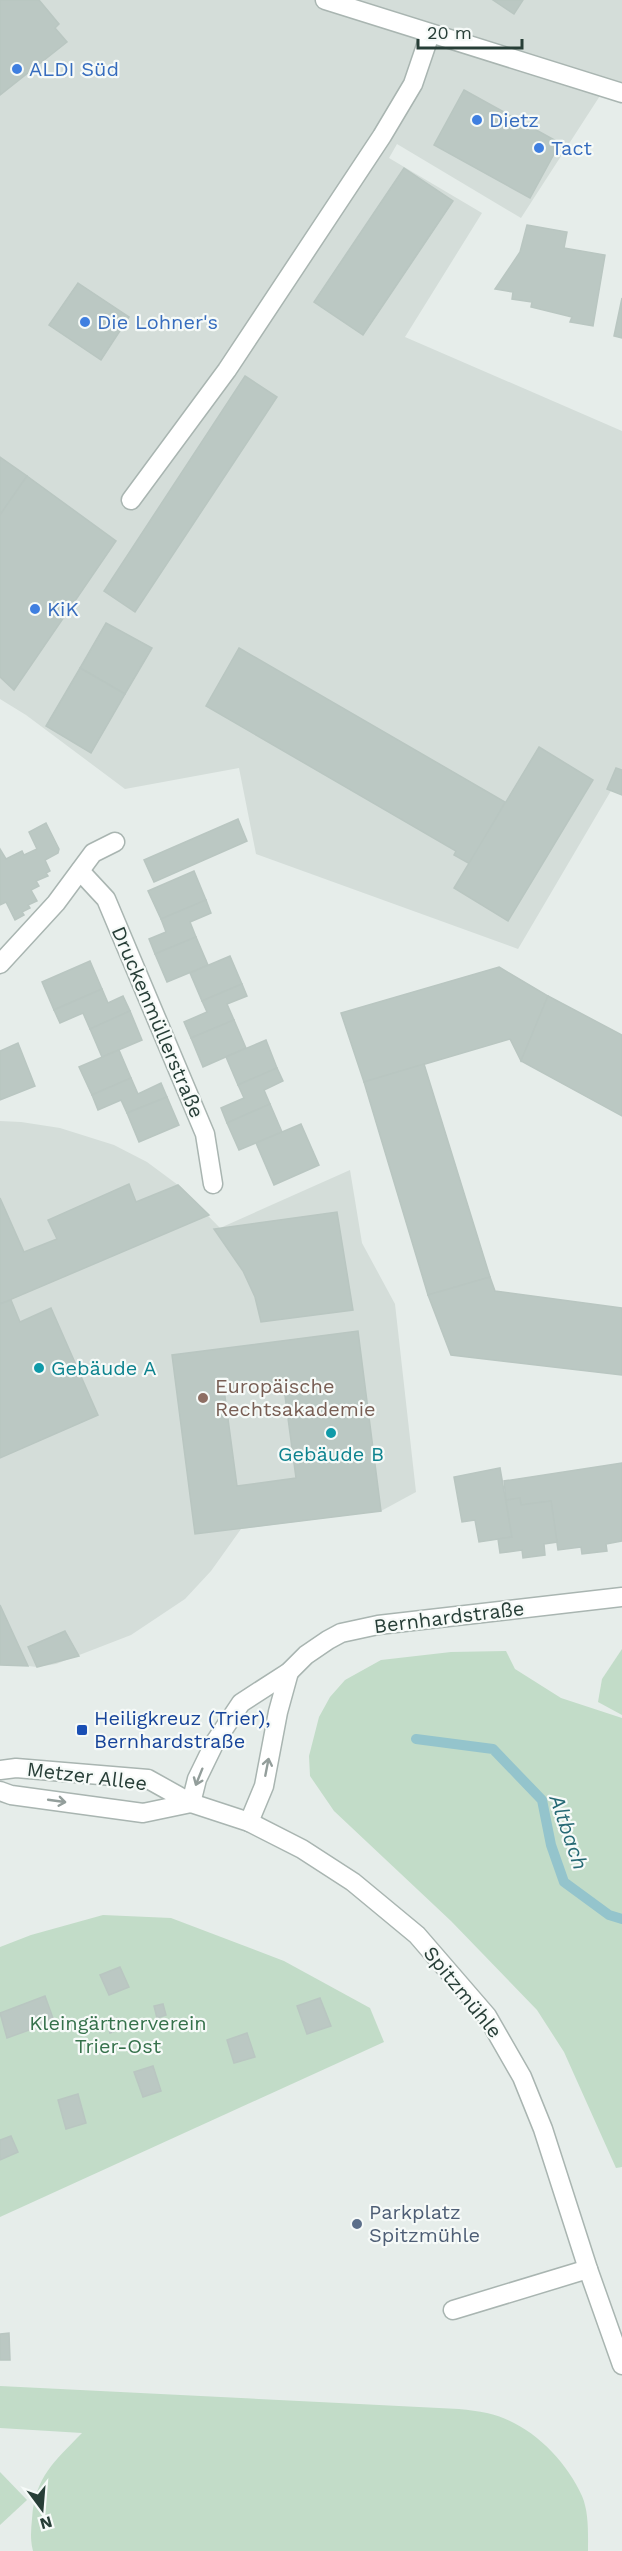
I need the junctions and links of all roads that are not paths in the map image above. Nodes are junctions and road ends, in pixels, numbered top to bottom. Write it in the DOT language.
graph roads {
  1 [pos="325,0"];
  2 [pos="430,34"];
  3 [pos="622,93"];
  4 [pos="131,500"];
  5 [pos="116,842"];
  6 [pos="80,872"];
  7 [pos="0,964"];
  8 [pos="213,1184"];
  9 [pos="622,1598"];
  10 [pos="289,1672"];
  11 [pos="0,1770"];
  12 [pos="0,1791"];
  13 [pos="191,1803"];
  14 [pos="249,1822"];
  15 [pos="588,2269"];
  16 [pos="453,2310"];
  17 [pos="622,2365"];
  1 -- 2 [label="street"];
  2 -- 3 [label="street"];
  2 -- 4 [label="street"];
  5 -- 6 [label="street"];
  6 -- 7 [label="street"];
  6 -- 8 [label="street, Druckenmüllerstraße"];
  9 -- 10 [label="street, Bernhardstraße"];
  10 -- 13 [label="street, Bernhardstraße, one-way"];
  14 -- 10 [label="street, one-way"];
  11 -- 13 [label="street, Metzer Allee"];
  12 -- 13 [label="street, Metzer Allee, one-way"];
  13 -- 14 [label="street, Spitzmühle"];
  14 -- 15 [label="street, Spitzmühle"];
  15 -- 16 [label="street"];
  15 -- 17 [label="street, Spitzmühle"];
}
